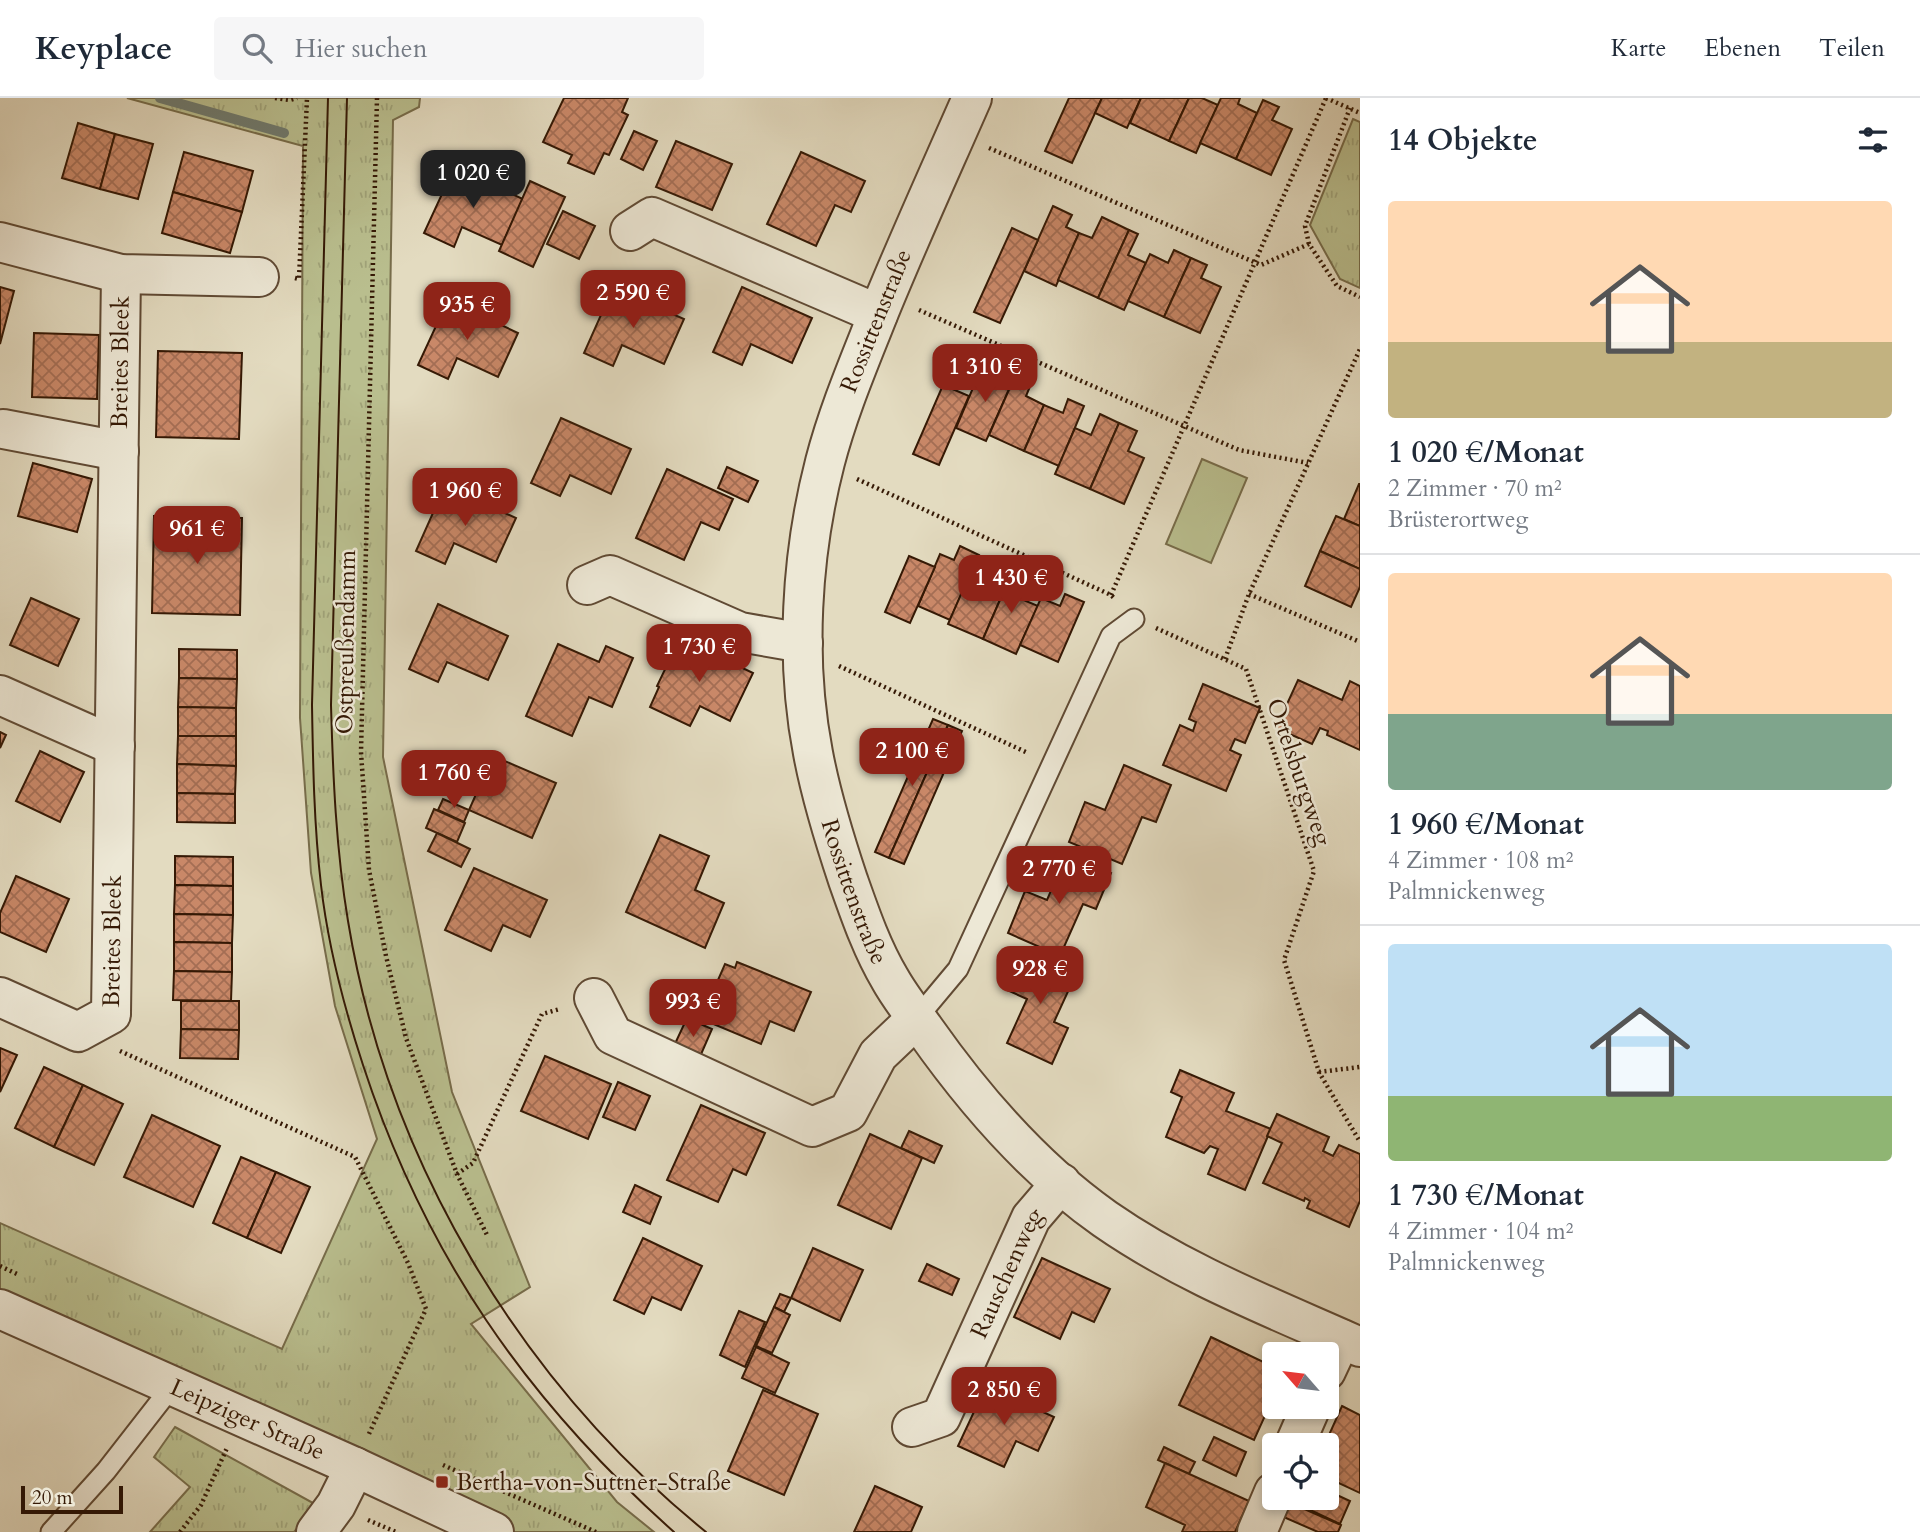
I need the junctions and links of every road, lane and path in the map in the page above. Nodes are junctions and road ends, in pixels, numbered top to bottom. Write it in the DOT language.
graph roads {
  1 [pos="275,98"];
  2 [pos="297,98"];
  3 [pos="307,98"];
  4 [pos="377,98"];
  5 [pos="972,98"];
  6 [pos="1326,98"];
  7 [pos="1350,108"];
  8 [pos="1360,113"];
  9 [pos="956,134"];
  10 [pos="630,231"];
  11 [pos="0,242"];
  12 [pos="1309,244"];
  13 [pos="1255,262"];
  14 [pos="121,274"];
  15 [pos="259,277"];
  16 [pos="1360,297"];
  17 [pos="882,304"];
  18 [pos="1360,349"];
  19 [pos="1183,426"];
  20 [pos="3,429"];
  21 [pos="119,451"];
  22 [pos="1308,463"];
  23 [pos="825,464"];
  24 [pos="587,585"];
  25 [pos="1249,594"];
  26 [pos="1111,595"];
  27 [pos="1134,619"];
  28 [pos="1360,642"];
  29 [pos="803,643"];
  30 [pos="1225,659"];
  31 [pos="0,695"];
  32 [pos="115,746"];
  33 [pos="1052,764"];
  34 [pos="0,997"];
  35 [pos="594,998"];
  36 [pos="917,1018"];
  37 [pos="78,1032"];
  38 [pos="1360,1067"];
  39 [pos="1319,1072"];
  40 [pos="1360,1142"];
  41 [pos="457,1174"];
  42 [pos="1061,1183"];
  43 [pos="487,1235"];
  44 [pos="0,1309"];
  45 [pos="1343,1352"];
  46 [pos="173,1385"];
  47 [pos="912,1427"];
  48 [pos="229,1445"];
  49 [pos="355,1467"];
  50 [pos="1266,1510"];
  51 [pos="51,1532"];
  52 [pos="180,1532"];
  53 [pos="316,1532"];
  54 [pos="495,1532"];
  55 [pos="1257,1532"];
  1 -- 2 [label="path"];
  3 -- 15 [label="path"];
  4 -- 41 [label="path, Ostpreußendamm"];
  5 -- 9 [label="street, Rossittenstraße"];
  6 -- 7 [label="path"];
  6 -- 13 [label="path"];
  7 -- 8 [label="path"];
  7 -- 12 [label="path"];
  9 -- 13 [label="path"];
  9 -- 17 [label="street, Rossittenstraße"];
  10 -- 17 [label="street"];
  11 -- 14 [label="street, Breites Bleek"];
  12 -- 13 [label="path"];
  12 -- 16 [label="path"];
  13 -- 19 [label="path"];
  14 -- 15 [label="street, Breites Bleek"];
  14 -- 21 [label="street, Breites Bleek"];
  17 -- 19 [label="path"];
  17 -- 23 [label="street, Rossittenstraße"];
  18 -- 22 [label="path"];
  19 -- 22 [label="path"];
  19 -- 26 [label="path"];
  20 -- 21 [label="street, Breites Bleek"];
  21 -- 32 [label="street, Breites Bleek"];
  22 -- 25 [label="path"];
  23 -- 26 [label="path"];
  23 -- 29 [label="street, Rossittenstraße"];
  24 -- 29 [label="street"];
  25 -- 28 [label="path"];
  25 -- 30 [label="path"];
  26 -- 27 [label="path"];
  27 -- 30 [label="path, Ortelsburgweg"];
  27 -- 33 [label="lane"];
  29 -- 33 [label="path"];
  29 -- 36 [label="street, Rossittenstraße"];
  30 -- 39 [label="path, Ortelsburgweg"];
  31 -- 32 [label="street"];
  32 -- 37 [label="street, Breites Bleek"];
  33 -- 36 [label="lane"];
  34 -- 37 [label="street, Breites Bleek"];
  35 -- 36 [label="street"];
  35 -- 41 [label="path"];
  36 -- 42 [label="street, Rossittenstraße"];
  37 -- 49 [label="path"];
  38 -- 39 [label="path"];
  39 -- 40 [label="path, Ortelsburgweg"];
  41 -- 43 [label="path, Ostpreußendamm"];
  42 -- 45 [label="street, Rossittenstraße"];
  42 -- 47 [label="street, Rauschenweg"];
  44 -- 46 [label="street, Leipziger Straße"];
  46 -- 49 [label="street, Leipziger Straße"];
  46 -- 51 [label="lane"];
  48 -- 52 [label="path"];
  49 -- 53 [label="street"];
  49 -- 54 [label="street, Leipziger Straße"];
  50 -- 55 [label="street"];
}
